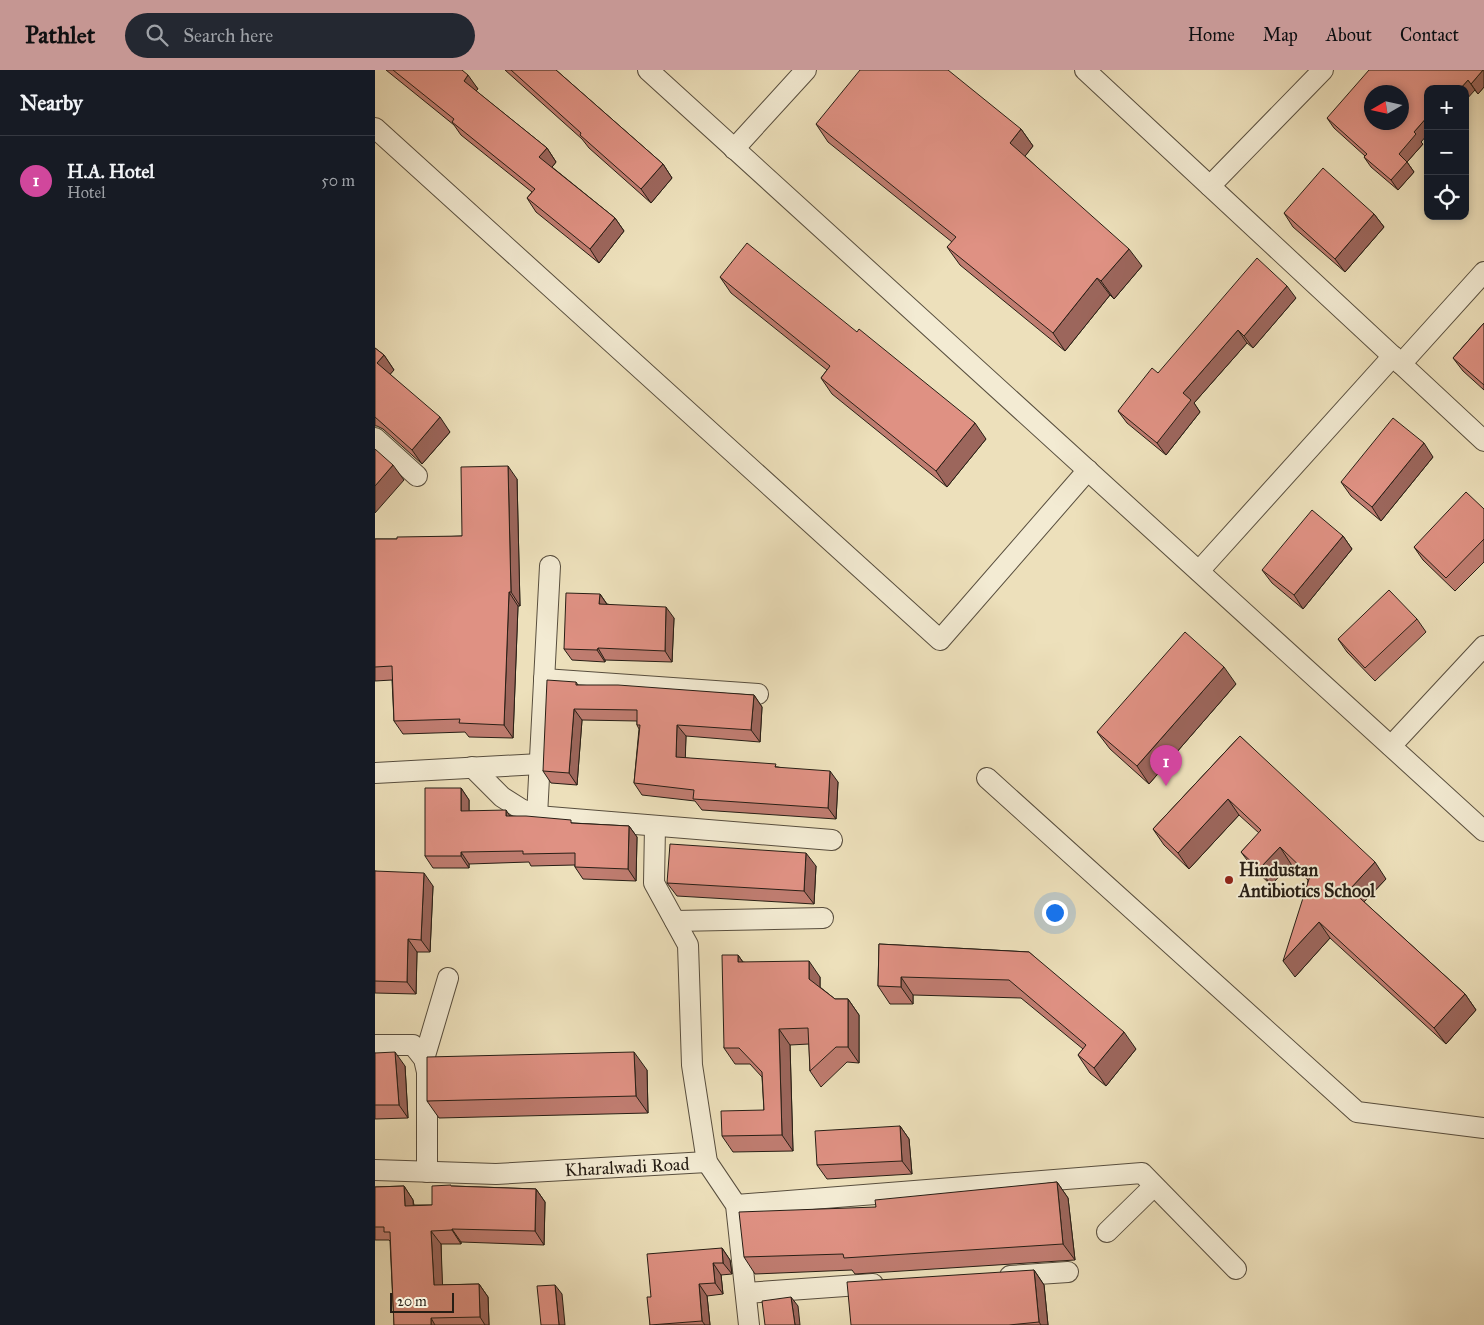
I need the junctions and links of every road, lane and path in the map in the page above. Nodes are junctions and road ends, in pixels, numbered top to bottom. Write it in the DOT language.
graph roads {
  1 [pos="647,70"];
  2 [pos="806,70"];
  3 [pos="1085,70"];
  4 [pos="1323,70"];
  5 [pos="375,128"];
  6 [pos="735,149"];
  7 [pos="1210,186"];
  8 [pos="1484,272"];
  9 [pos="1397,360"];
  10 [pos="375,438"];
  11 [pos="1484,441"];
  12 [pos="1088,470"];
  13 [pos="417,476"];
  14 [pos="550,566"];
  15 [pos="1199,572"];
  16 [pos="1484,646"];
  17 [pos="544,679"];
  18 [pos="758,694"];
  19 [pos="1391,746"];
  20 [pos="540,764"];
  21 [pos="472,767"];
  22 [pos="375,773"];
  23 [pos="987,778"];
  24 [pos="537,816"];
  25 [pos="655,826"];
  26 [pos="1484,831"];
  27 [pos="832,840"];
  28 [pos="823,918"];
  29 [pos="675,921"];
  30 [pos="448,978"];
  31 [pos="375,1045"];
  32 [pos="424,1059"];
  33 [pos="1484,1128"];
  34 [pos="707,1162"];
  35 [pos="375,1170"];
  36 [pos="427,1172"];
  37 [pos="1148,1179"];
  38 [pos="737,1205"];
  39 [pos="1107,1232"];
  40 [pos="1236,1269"];
  41 [pos="1068,1272"];
  42 [pos="990,1277"];
  43 [pos="892,1283"];
  44 [pos="746,1292"];
  45 [pos="749,1325"];
  1 -- 6 [label="street"];
  2 -- 6 [label="street"];
  3 -- 7 [label="street"];
  4 -- 7 [label="street"];
  5 -- 12 [label="street"];
  6 -- 12 [label="street"];
  7 -- 9 [label="street"];
  8 -- 9 [label="street"];
  9 -- 11 [label="street"];
  9 -- 15 [label="street"];
  10 -- 13 [label="street"];
  12 -- 15 [label="street"];
  14 -- 17 [label="street"];
  15 -- 19 [label="street"];
  16 -- 19 [label="street"];
  17 -- 18 [label="street"];
  17 -- 20 [label="street"];
  19 -- 26 [label="street"];
  20 -- 21 [label="street"];
  20 -- 24 [label="street"];
  21 -- 22 [label="street"];
  21 -- 24 [label="street"];
  23 -- 33 [label="street"];
  24 -- 25 [label="street"];
  25 -- 27 [label="street"];
  25 -- 29 [label="street"];
  28 -- 29 [label="street"];
  29 -- 34 [label="street"];
  30 -- 32 [label="street"];
  31 -- 32 [label="street"];
  32 -- 36 [label="street"];
  34 -- 36 [label="street, Kharalwadi Road"];
  34 -- 38 [label="street, Kharalwadi Road"];
  35 -- 36 [label="street, Kharalwadi Road"];
  37 -- 38 [label="street"];
  37 -- 39 [label="street"];
  37 -- 40 [label="street"];
  38 -- 44 [label="street, Kharalwadi Road"];
  41 -- 42 [label="street"];
  43 -- 44 [label="street"];
  44 -- 45 [label="street, Kharalwadi Road"];
}
